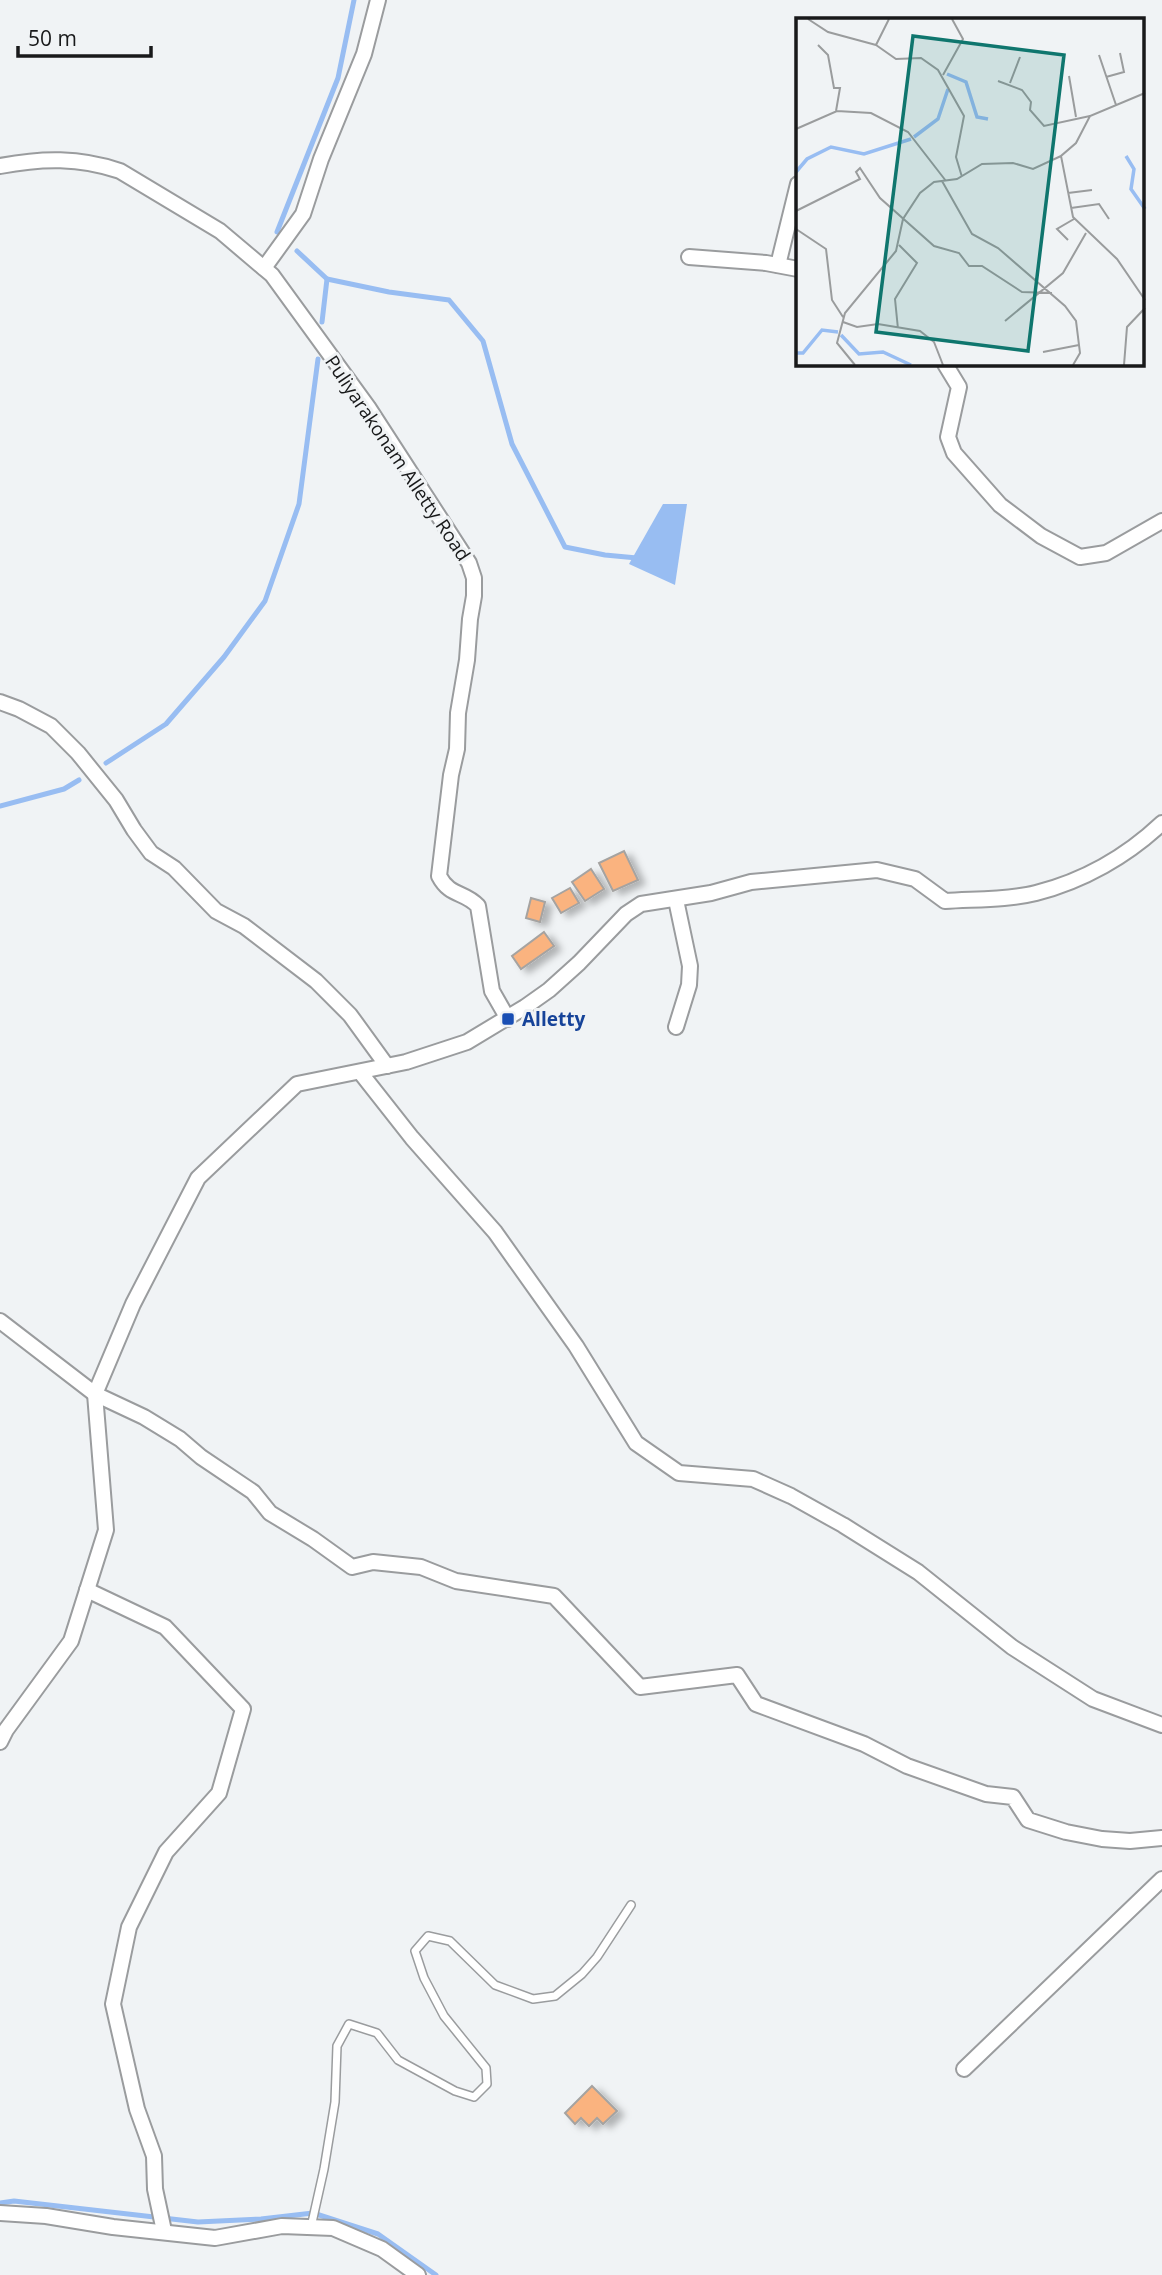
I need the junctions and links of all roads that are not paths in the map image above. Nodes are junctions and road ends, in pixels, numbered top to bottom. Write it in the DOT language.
graph roads {
  1 [pos="378,0"];
  2 [pos="0,166"];
  3 [pos="796,192"];
  4 [pos="689,257"];
  5 [pos="778,265"];
  6 [pos="264,268"];
  7 [pos="796,269"];
  8 [pos="945,366"];
  9 [pos="1162,521"];
  10 [pos="0,702"];
  11 [pos="1162,823"];
  12 [pos="676,900"];
  13 [pos="508,1018"];
  14 [pos="676,1027"];
  15 [pos="387,1066"];
  16 [pos="360,1072"];
  17 [pos="0,1321"];
  18 [pos="95,1394"];
  19 [pos="87,1590"];
  20 [pos="1162,1725"];
  21 [pos="0,1742"];
  22 [pos="1162,1838"];
  23 [pos="1162,1879"];
  24 [pos="631,1905"];
  25 [pos="964,2069"];
  26 [pos="0,2213"];
  27 [pos="311,2226"];
  28 [pos="164,2231"];
  29 [pos="418,2275"];
  1 -- 6 [label="street"];
  2 -- 6 [label="street, Puliyarakonam Alletty Road"];
  3 -- 5 [label="street"];
  4 -- 5 [label="street"];
  5 -- 7 [label="street"];
  6 -- 13 [label="street, Puliyarakonam Alletty Road"];
  8 -- 9 [label="street"];
  10 -- 15 [label="street"];
  11 -- 12 [label="street"];
  12 -- 13 [label="street"];
  12 -- 14 [label="street"];
  13 -- 15 [label="street"];
  15 -- 16 [label="street"];
  16 -- 18 [label="street"];
  16 -- 20 [label="street"];
  17 -- 18 [label="street"];
  18 -- 19 [label="street"];
  18 -- 22 [label="street"];
  19 -- 21 [label="street"];
  19 -- 28 [label="street"];
  23 -- 25 [label="street"];
  24 -- 27 [label="lane"];
  26 -- 28 [label="street"];
  27 -- 28 [label="street"];
  27 -- 29 [label="street"];
}
